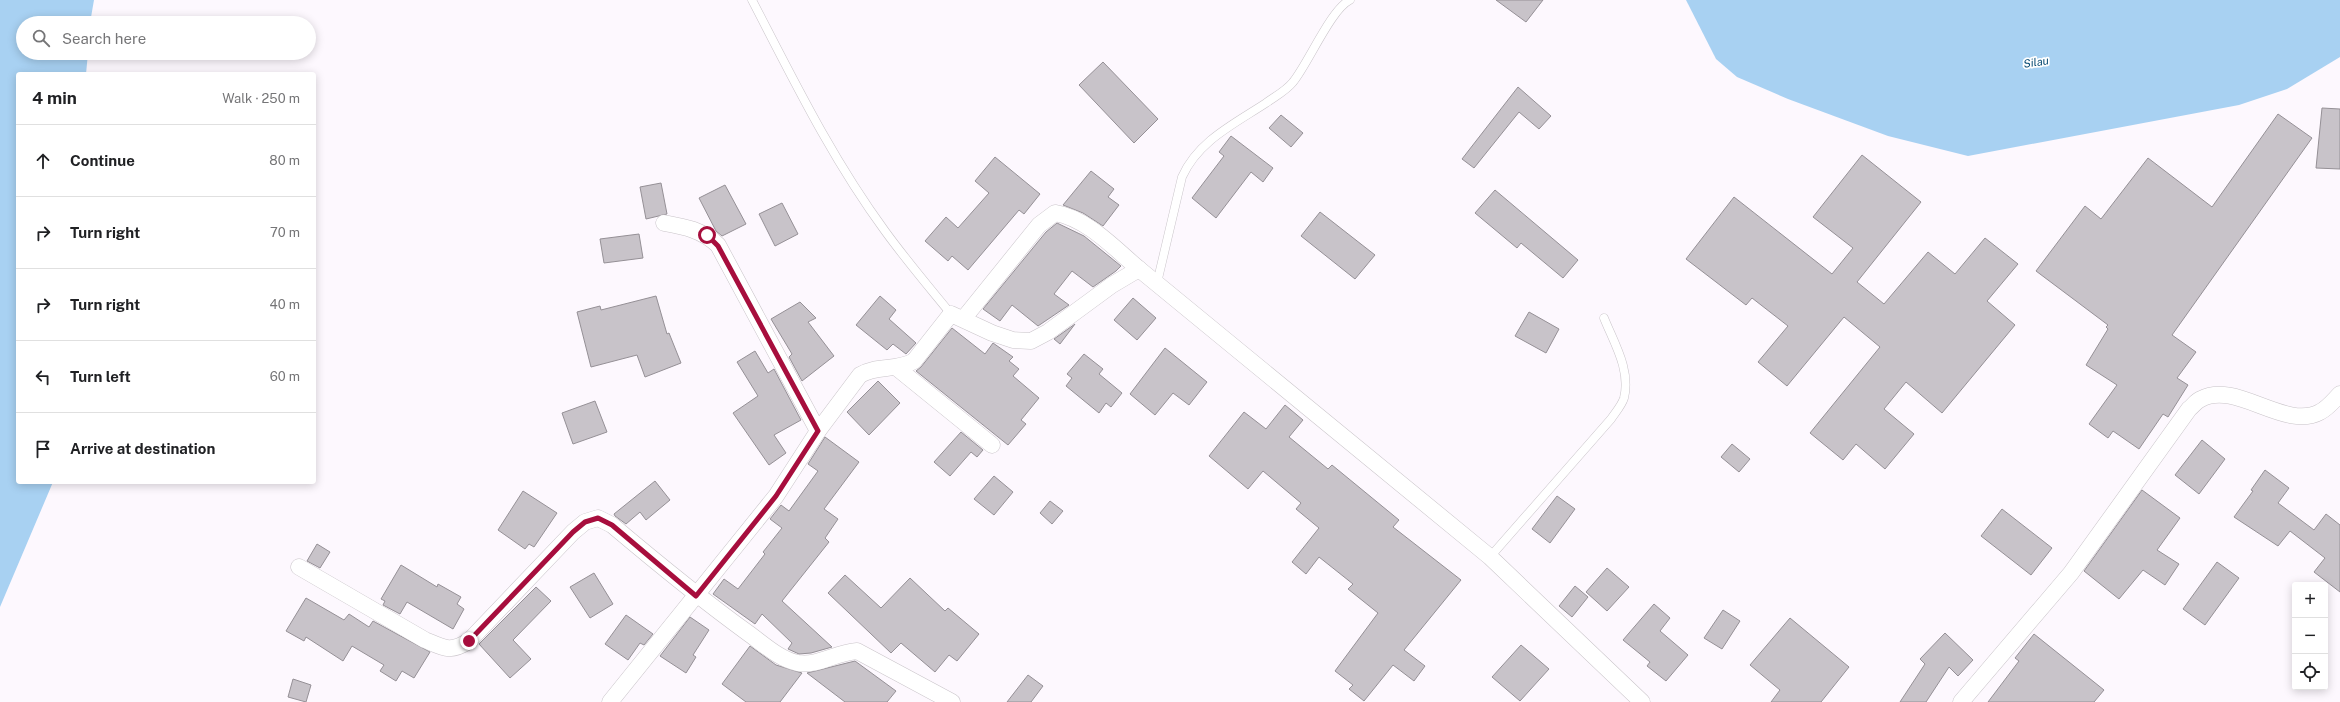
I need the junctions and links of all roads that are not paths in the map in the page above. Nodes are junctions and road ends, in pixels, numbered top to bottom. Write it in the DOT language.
graph roads {
  1 [pos="752,0"];
  2 [pos="1350,0"];
  3 [pos="664,223"];
  4 [pos="1139,269"];
  5 [pos="1157,283"];
  6 [pos="958,316"];
  7 [pos="1604,318"];
  8 [pos="898,368"];
  9 [pos="2340,394"];
  10 [pos="818,431"];
  11 [pos="992,445"];
  12 [pos="1490,557"];
  13 [pos="299,567"];
  14 [pos="696,596"];
  15 [pos="610,702"];
  16 [pos="952,702"];
  17 [pos="1642,702"];
  18 [pos="1961,702"];
  1 -- 6 [label="lane"];
  2 -- 5 [label="lane"];
  3 -- 10 [label="street"];
  4 -- 5 [label="street"];
  4 -- 6 [label="street"];
  4 -- 6 [label="street"];
  5 -- 12 [label="street"];
  6 -- 8 [label="street"];
  7 -- 12 [label="lane"];
  8 -- 10 [label="street"];
  8 -- 11 [label="street"];
  9 -- 18 [label="street"];
  10 -- 14 [label="street"];
  12 -- 17 [label="street"];
  13 -- 14 [label="street"];
  14 -- 15 [label="street"];
  14 -- 16 [label="street"];
}
